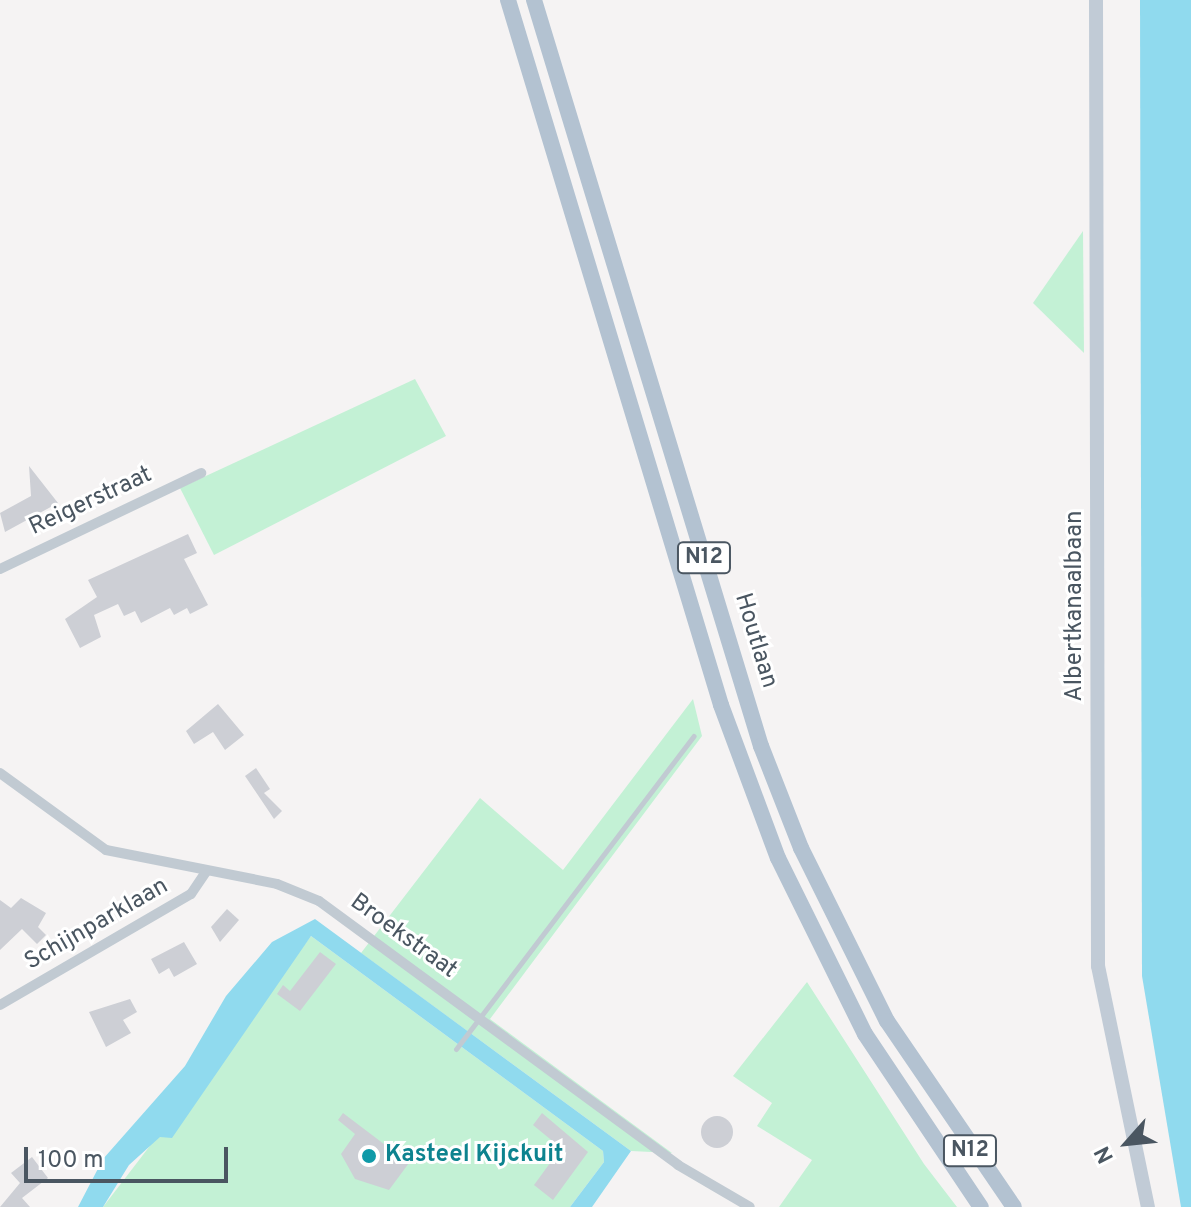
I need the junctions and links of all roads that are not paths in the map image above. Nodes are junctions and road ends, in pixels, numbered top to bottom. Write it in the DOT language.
graph roads {
  1 [pos="508,0"];
  2 [pos="534,0"];
  3 [pos="1096,0"];
  4 [pos="201,473"];
  5 [pos="0,569"];
  6 [pos="694,736"];
  7 [pos="0,773"];
  8 [pos="206,872"];
  9 [pos="0,1005"];
  10 [pos="479,1018"];
  11 [pos="456,1049"];
  12 [pos="750,1207"];
  13 [pos="981,1207"];
  14 [pos="1014,1207"];
  15 [pos="1148,1207"];
  1 -- 13 [label="main road, N12"];
  2 -- 14 [label="main road, Houtlaan / N12"];
  3 -- 15 [label="street, Albertkanaalbaan"];
  4 -- 5 [label="street, Reigerstraat"];
  6 -- 10 [label="lane"];
  7 -- 8 [label="street, Broekstraat"];
  8 -- 9 [label="street, Schijnparklaan"];
  8 -- 10 [label="street, Broekstraat"];
  10 -- 11 [label="lane"];
  10 -- 12 [label="street, Broekstraat"];
}
